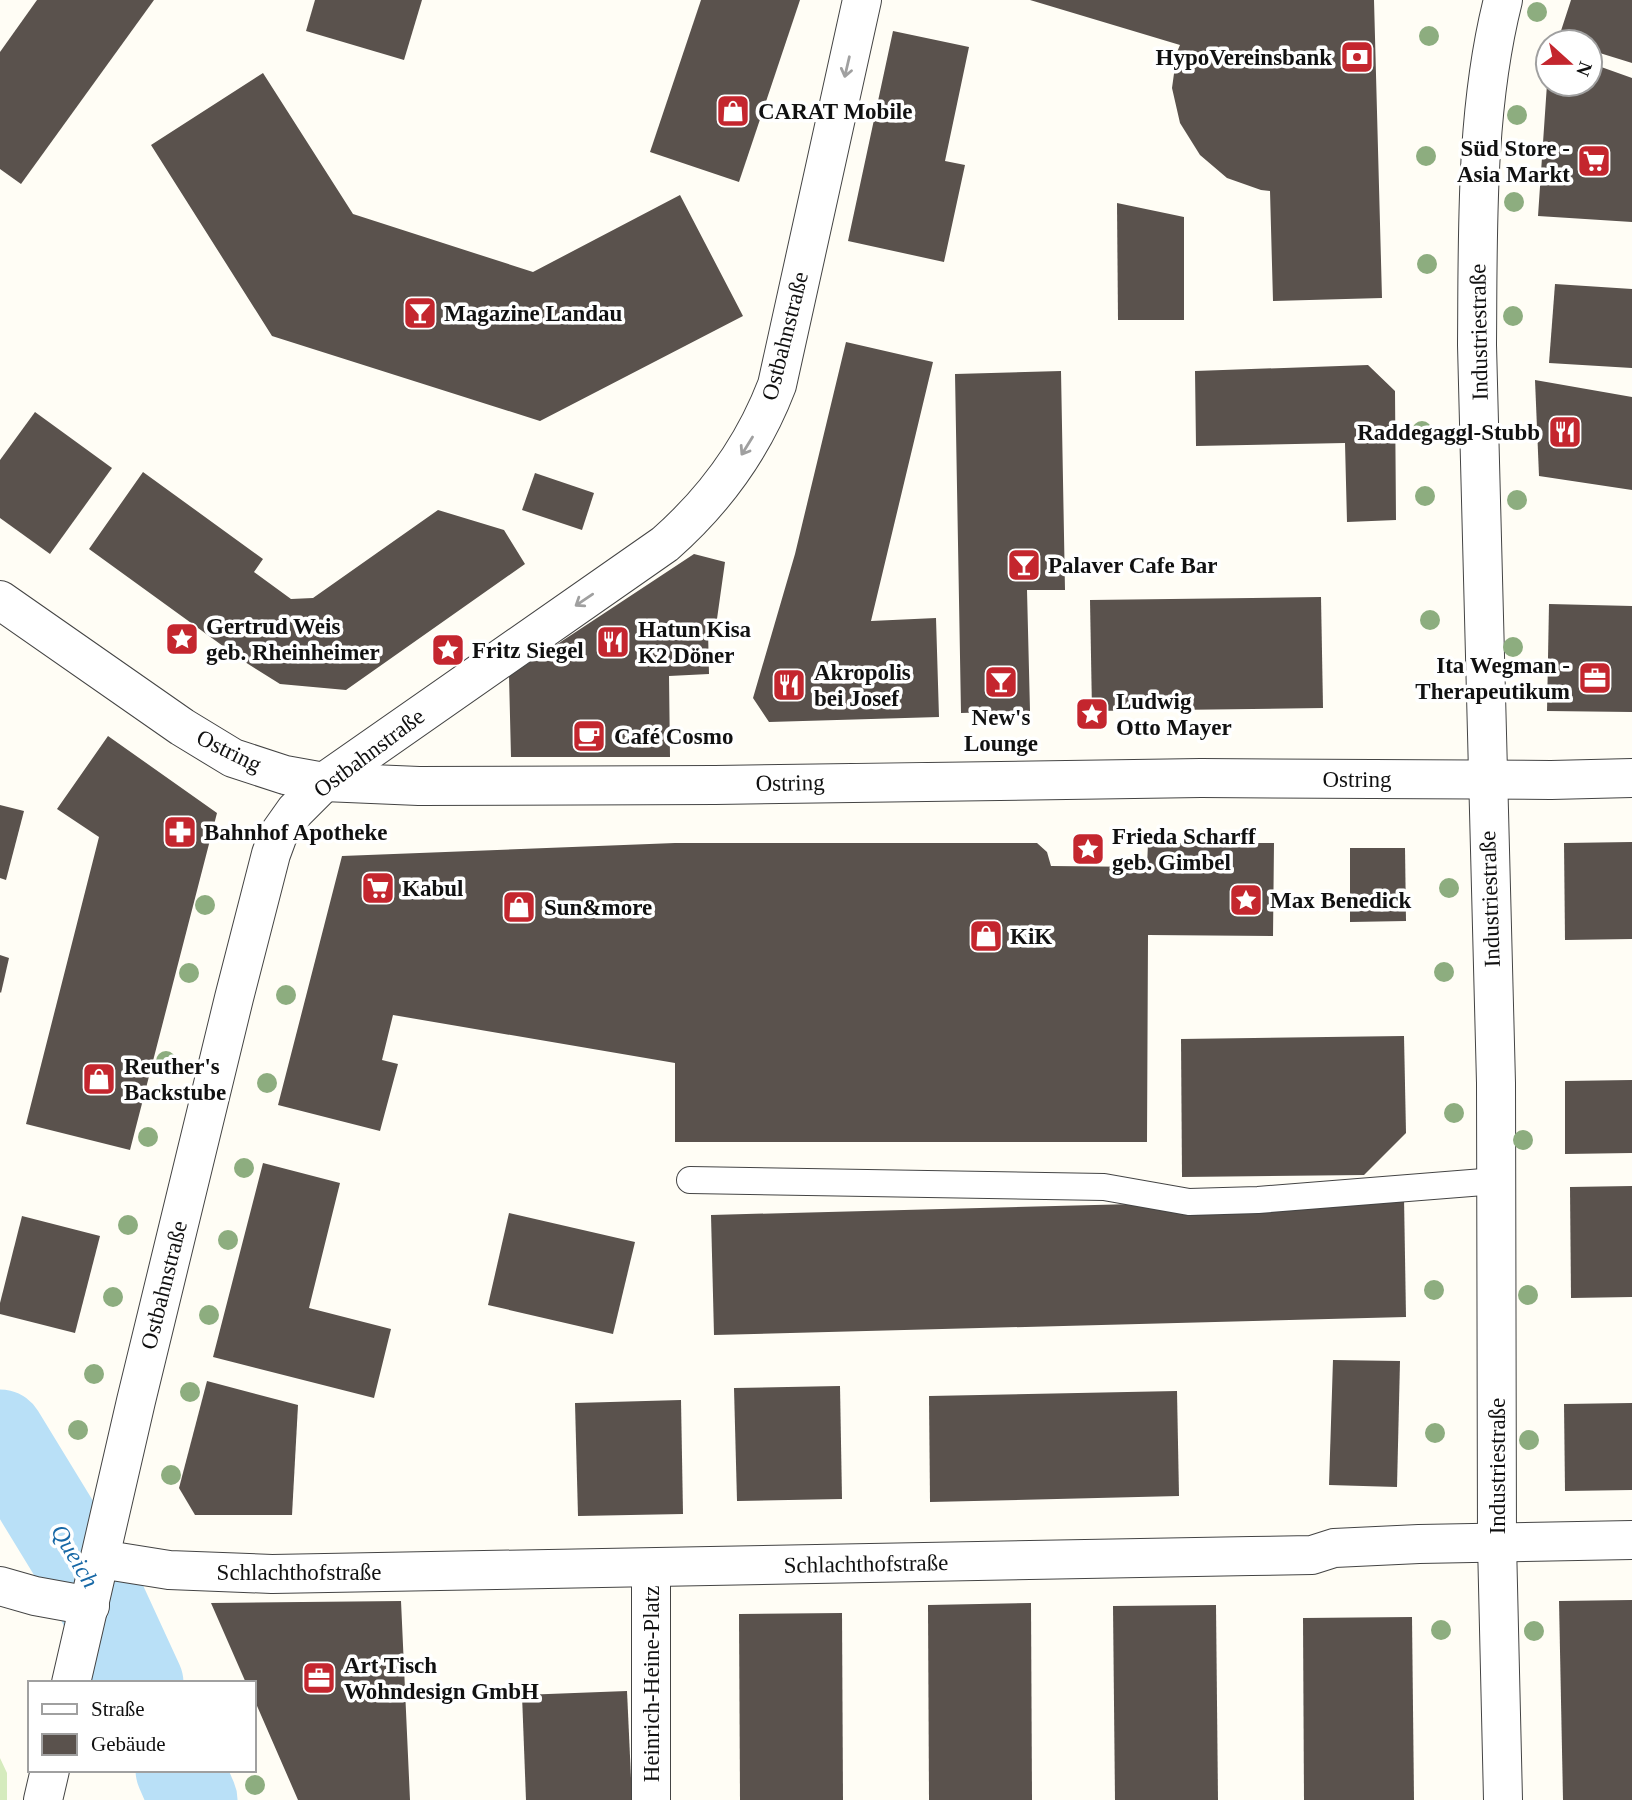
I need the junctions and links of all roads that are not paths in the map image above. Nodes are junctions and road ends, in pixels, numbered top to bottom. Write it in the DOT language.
graph roads {
  1 [pos="862,0"];
  2 [pos="1503,0"];
  3 [pos="0,600"];
  4 [pos="1632,778"];
  5 [pos="1487,779"];
  6 [pos="324,782"];
  7 [pos="690,1180"];
  8 [pos="1496,1181"];
  9 [pos="1632,1540"];
  10 [pos="1497,1543"];
  11 [pos="100,1559"];
  12 [pos="651,1568"];
  13 [pos="0,1586"];
  14 [pos="89,1606"];
  15 [pos="71,1681"];
  16 [pos="50,1772"];
  17 [pos="43,1800"];
  18 [pos="651,1800"];
  19 [pos="1503,1800"];
  1 -- 6 [label="street, Ostbahnstraße, one-way"];
  2 -- 5 [label="street, Industriestraße"];
  3 -- 6 [label="street, Ostring"];
  4 -- 5 [label="street, Ostring"];
  5 -- 6 [label="street, Ostring"];
  5 -- 8 [label="street, Industriestraße"];
  6 -- 11 [label="street, Ostbahnstraße"];
  7 -- 8 [label="lane"];
  8 -- 10 [label="street, Industriestraße"];
  9 -- 10 [label="street, Schlachthofstraße"];
  10 -- 12 [label="street, Schlachthofstraße"];
  10 -- 19 [label="street, Industriestraße"];
  11 -- 12 [label="street, Schlachthofstraße"];
  11 -- 14 [label="street, Ostbahnstraße"];
  12 -- 18 [label="street, Heinrich-Heine-Platz"];
  13 -- 14 [label="street"];
  14 -- 15 [label="street, Ostbahnstraße"];
  16 -- 17 [label="street"];
}
